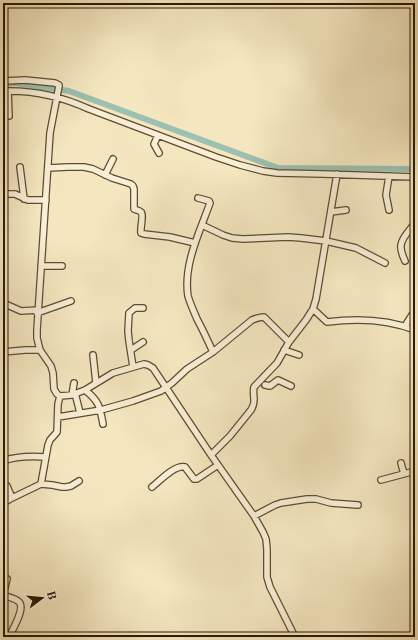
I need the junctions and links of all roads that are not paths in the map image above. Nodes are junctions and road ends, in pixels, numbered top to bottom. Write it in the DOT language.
graph roads {
  1 [pos="3,80"];
  2 [pos="6,91"];
  3 [pos="58,93"];
  4 [pos="9,116"];
  5 [pos="158,135"];
  6 [pos="159,153"];
  7 [pos="113,159"];
  8 [pos="20,167"];
  9 [pos="48,168"];
  10 [pos="337,174"];
  11 [pos="105,175"];
  12 [pos="389,176"];
  13 [pos="415,176"];
  14 [pos="3,194"];
  15 [pos="198,198"];
  16 [pos="24,199"];
  17 [pos="46,200"];
  18 [pos="346,210"];
  19 [pos="389,210"];
  20 [pos="331,212"];
  21 [pos="415,223"];
  22 [pos="202,225"];
  23 [pos="326,241"];
  24 [pos="195,244"];
  25 [pos="405,261"];
  26 [pos="385,263"];
  27 [pos="41,266"];
  28 [pos="62,266"];
  29 [pos="71,301"];
  30 [pos="3,303"];
  31 [pos="143,308"];
  32 [pos="313,309"];
  33 [pos="38,312"];
  34 [pos="412,315"];
  35 [pos="405,326"];
  36 [pos="415,330"];
  37 [pos="143,342"];
  38 [pos="289,342"];
  39 [pos="40,350"];
  40 [pos="131,350"];
  41 [pos="284,350"];
  42 [pos="3,352"];
  43 [pos="213,352"];
  44 [pos="93,355"];
  45 [pos="299,355"];
  46 [pos="133,367"];
  47 [pos="74,383"];
  48 [pos="96,383"];
  49 [pos="262,383"];
  50 [pos="292,386"];
  51 [pos="166,388"];
  52 [pos="85,390"];
  53 [pos="74,394"];
  54 [pos="60,396"];
  55 [pos="100,410"];
  56 [pos="80,413"];
  57 [pos="58,417"];
  58 [pos="103,424"];
  59 [pos="211,455"];
  60 [pos="45,457"];
  61 [pos="3,461"];
  62 [pos="401,463"];
  63 [pos="218,465"];
  64 [pos="415,471"];
  65 [pos="404,474"];
  66 [pos="381,480"];
  67 [pos="79,481"];
  68 [pos="41,484"];
  69 [pos="7,486"];
  70 [pos="152,487"];
  71 [pos="12,498"];
  72 [pos="3,503"];
  73 [pos="358,505"];
  74 [pos="254,516"];
  75 [pos="8,579"];
  76 [pos="3,595"];
  77 [pos="9,637"];
  78 [pos="295,637"];
  1 -- 3 [label="street"];
  2 -- 3 [label="street"];
  2 -- 4 [label="street"];
  3 -- 5 [label="street"];
  3 -- 9 [label="street"];
  5 -- 6 [label="street"];
  5 -- 10 [label="street"];
  7 -- 11 [label="street"];
  8 -- 16 [label="street"];
  9 -- 11 [label="street"];
  9 -- 17 [label="street"];
  10 -- 12 [label="street"];
  10 -- 20 [label="street"];
  11 -- 24 [label="street"];
  12 -- 13 [label="street"];
  12 -- 19 [label="street"];
  14 -- 16 [label="street"];
  15 -- 22 [label="street"];
  16 -- 17 [label="street"];
  17 -- 27 [label="street"];
  18 -- 20 [label="street"];
  20 -- 23 [label="street"];
  21 -- 25 [label="street"];
  22 -- 23 [label="street"];
  22 -- 24 [label="street"];
  23 -- 26 [label="street"];
  23 -- 32 [label="street"];
  24 -- 43 [label="street"];
  27 -- 28 [label="street"];
  27 -- 33 [label="street"];
  29 -- 33 [label="street"];
  30 -- 33 [label="street"];
  31 -- 40 [label="street"];
  32 -- 35 [label="street"];
  32 -- 38 [label="street"];
  33 -- 39 [label="street"];
  34 -- 35 [label="street"];
  35 -- 36 [label="street"];
  37 -- 40 [label="street"];
  38 -- 41 [label="street"];
  38 -- 43 [label="street"];
  39 -- 42 [label="street"];
  39 -- 54 [label="street"];
  40 -- 46 [label="street"];
  41 -- 45 [label="street"];
  41 -- 49 [label="street"];
  43 -- 51 [label="street"];
  44 -- 48 [label="street"];
  46 -- 48 [label="street"];
  46 -- 51 [label="street"];
  47 -- 53 [label="street"];
  48 -- 52 [label="street"];
  49 -- 50 [label="street"];
  49 -- 59 [label="street"];
  51 -- 55 [label="street"];
  51 -- 59 [label="street"];
  52 -- 53 [label="street"];
  52 -- 55 [label="street"];
  53 -- 54 [label="street"];
  53 -- 56 [label="street"];
  54 -- 57 [label="street"];
  55 -- 56 [label="street"];
  55 -- 58 [label="street"];
  56 -- 57 [label="street"];
  57 -- 60 [label="street"];
  59 -- 63 [label="street"];
  60 -- 61 [label="street"];
  60 -- 68 [label="street"];
  62 -- 65 [label="street"];
  63 -- 70 [label="street"];
  63 -- 74 [label="street"];
  64 -- 65 [label="street"];
  65 -- 66 [label="street"];
  67 -- 68 [label="street"];
  68 -- 71 [label="street"];
  69 -- 71 [label="street"];
  71 -- 72 [label="street"];
  73 -- 74 [label="street"];
  74 -- 78 [label="street"];
  75 -- 76 [label="street"];
  76 -- 77 [label="street"];
}
